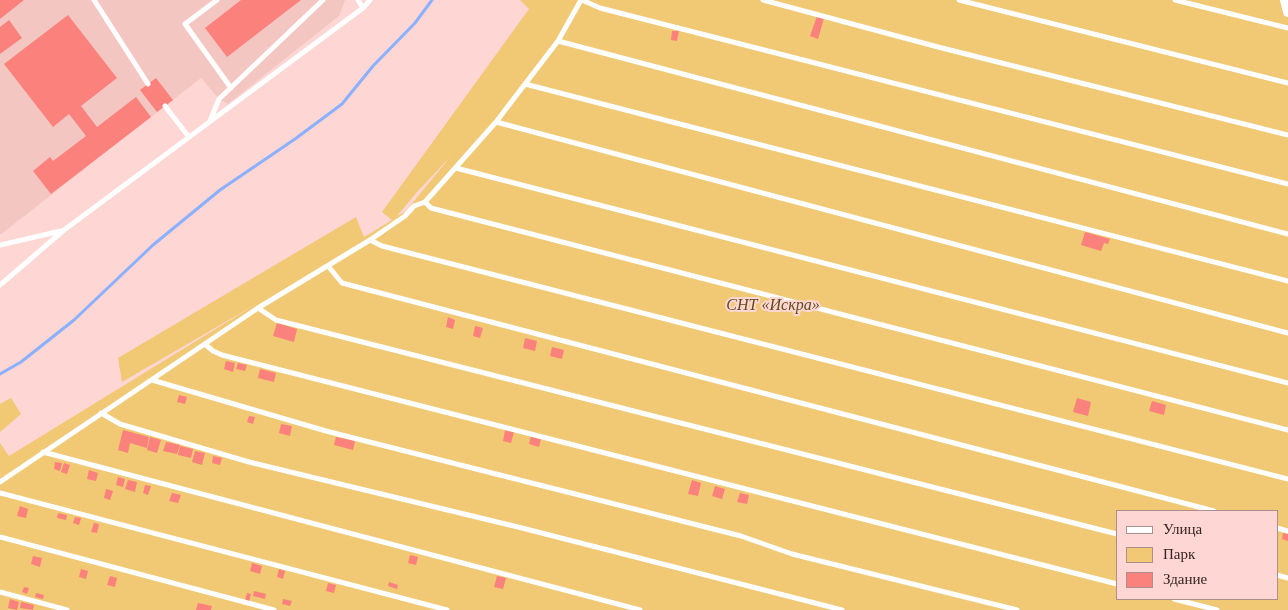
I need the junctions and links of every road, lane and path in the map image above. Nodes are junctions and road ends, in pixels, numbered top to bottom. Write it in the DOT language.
graph roads {
  1 [pos="94,0"];
  2 [pos="217,0"];
  3 [pos="323,0"];
  4 [pos="358,0"];
  5 [pos="370,0"];
  6 [pos="581,0"];
  7 [pos="763,0"];
  8 [pos="960,0"];
  9 [pos="1175,0"];
  10 [pos="1285,0"];
  11 [pos="363,8"];
  12 [pos="1288,12"];
  13 [pos="1288,28"];
  14 [pos="558,40"];
  15 [pos="1288,83"];
  16 [pos="148,84"];
  17 [pos="525,84"];
  18 [pos="230,88"];
  19 [pos="165,106"];
  20 [pos="210,122"];
  21 [pos="496,122"];
  22 [pos="1288,135"];
  23 [pos="189,138"];
  24 [pos="456,168"];
  25 [pos="1288,184"];
  26 [pos="425,202"];
  27 [pos="64,230"];
  28 [pos="1288,234"];
  29 [pos="370,240"];
  30 [pos="0,245"];
  31 [pos="328,266"];
  32 [pos="1288,281"];
  33 [pos="0,285"];
  34 [pos="258,308"];
  35 [pos="1288,333"];
  36 [pos="206,344"];
  37 [pos="152,380"];
  38 [pos="1288,383"];
  39 [pos="101,413"];
  40 [pos="1288,430"];
  41 [pos="43,452"];
  42 [pos="1288,479"];
  43 [pos="0,482"];
  44 [pos="0,493"];
  45 [pos="1210,510"];
  46 [pos="1116,534"];
  47 [pos="0,537"];
  48 [pos="1116,584"];
  49 [pos="0,592"];
  50 [pos="1178,600"];
  51 [pos="67,610"];
  52 [pos="274,610"];
  53 [pos="447,610"];
  54 [pos="640,610"];
  55 [pos="842,610"];
  56 [pos="1017,610"];
  57 [pos="1218,610"];
  1 -- 16 [label="lane"];
  2 -- 18 [label="lane"];
  3 -- 18 [label="lane"];
  4 -- 11 [label="lane"];
  5 -- 11 [label="lane"];
  6 -- 14 [label="lane"];
  6 -- 25 [label="lane"];
  7 -- 22 [label="lane"];
  8 -- 15 [label="lane"];
  9 -- 13 [label="lane"];
  10 -- 12 [label="street"];
  11 -- 20 [label="lane"];
  14 -- 17 [label="lane"];
  14 -- 28 [label="lane"];
  17 -- 21 [label="lane"];
  17 -- 32 [label="lane"];
  18 -- 20 [label="lane"];
  19 -- 23 [label="lane"];
  20 -- 23 [label="lane"];
  21 -- 24 [label="lane"];
  21 -- 35 [label="lane"];
  23 -- 27 [label="lane"];
  24 -- 26 [label="lane"];
  24 -- 38 [label="lane"];
  26 -- 29 [label="lane"];
  26 -- 40 [label="lane"];
  27 -- 30 [label="lane"];
  27 -- 33 [label="lane"];
  29 -- 31 [label="lane"];
  29 -- 42 [label="lane"];
  31 -- 34 [label="lane"];
  31 -- 45 [label="lane"];
  34 -- 36 [label="lane"];
  34 -- 46 [label="lane"];
  36 -- 37 [label="lane"];
  36 -- 48 [label="lane"];
  37 -- 39 [label="lane"];
  37 -- 56 [label="lane"];
  39 -- 41 [label="lane"];
  39 -- 55 [label="lane"];
  41 -- 43 [label="lane"];
  41 -- 54 [label="lane"];
  44 -- 53 [label="lane"];
  47 -- 52 [label="lane"];
  49 -- 51 [label="lane"];
  50 -- 57 [label="lane"];
}
